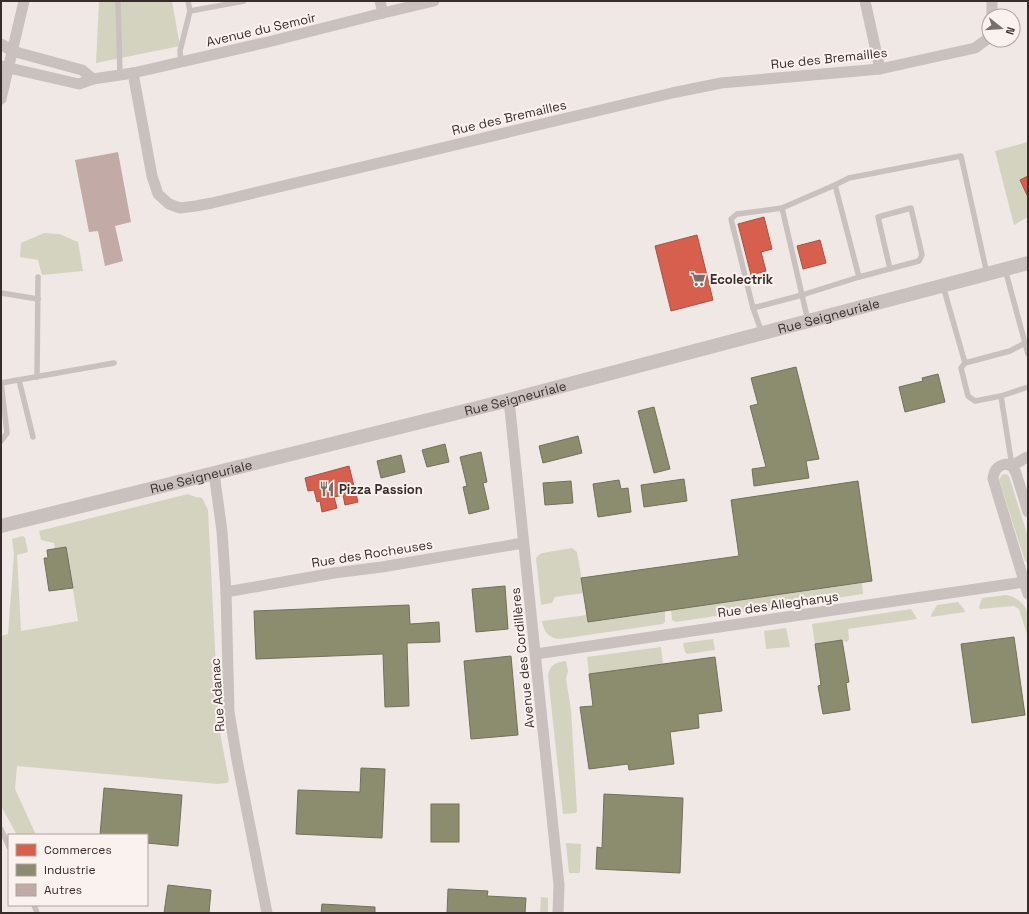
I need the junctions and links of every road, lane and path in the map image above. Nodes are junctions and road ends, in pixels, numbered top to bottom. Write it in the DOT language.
graph roads {
  1 [pos="24,1"];
  2 [pos="118,1"];
  3 [pos="188,1"];
  4 [pos="244,1"];
  5 [pos="380,1"];
  6 [pos="434,1"];
  7 [pos="865,1"];
  8 [pos="190,11"];
  9 [pos="383,13"];
  10 [pos="1,44"];
  11 [pos="981,44"];
  12 [pos="12,51"];
  13 [pos="181,62"];
  14 [pos="4,67"];
  15 [pos="880,69"];
  16 [pos="133,73"];
  17 [pos="120,75"];
  18 [pos="93,79"];
  19 [pos="1,99"];
  20 [pos="835,185"];
  21 [pos="782,208"];
  22 [pos="1028,263"];
  23 [pos="890,269"];
  24 [pos="1005,269"];
  25 [pos="987,274"];
  26 [pos="38,277"];
  27 [pos="859,277"];
  28 [pos="943,285"];
  29 [pos="1,293"];
  30 [pos="802,295"];
  31 [pos="38,300"];
  32 [pos="753,308"];
  33 [pos="808,321"];
  34 [pos="762,333"];
  35 [pos="1026,343"];
  36 [pos="1028,354"];
  37 [pos="114,363"];
  38 [pos="965,363"];
  39 [pos="37,377"];
  40 [pos="19,380"];
  41 [pos="1,382"];
  42 [pos="1028,386"];
  43 [pos="1001,396"];
  44 [pos="509,400"];
  45 [pos="33,437"];
  46 [pos="1,441"];
  47 [pos="1028,457"];
  48 [pos="1012,466"];
  49 [pos="214,473"];
  50 [pos="1028,512"];
  51 [pos="1,526"];
  52 [pos="523,543"];
  53 [pos="1026,581"];
  54 [pos="226,592"];
  55 [pos="1028,594"];
  56 [pos="536,654"];
  57 [pos="1,829"];
  58 [pos="8,846"];
  59 [pos="266,913"];
  60 [pos="558,913"];
  1 -- 12 [label="street"];
  2 -- 17 [label="lane"];
  3 -- 8 [label="lane"];
  4 -- 8 [label="lane"];
  5 -- 9 [label="street"];
  6 -- 9 [label="street, Avenue du Semoir"];
  7 -- 15 [label="street"];
  8 -- 13 [label="lane"];
  9 -- 13 [label="street, Avenue du Semoir"];
  10 -- 12 [label="street"];
  11 -- 15 [label="street, Rue des Bremailles"];
  12 -- 14 [label="street"];
  12 -- 18 [label="street"];
  13 -- 16 [label="street, Avenue du Semoir"];
  14 -- 18 [label="street, Avenue du Semoir"];
  14 -- 19 [label="street"];
  15 -- 16 [label="street, Rue des Bremailles"];
  16 -- 17 [label="street, Avenue du Semoir"];
  17 -- 18 [label="street, Avenue du Semoir"];
  20 -- 21 [label="lane"];
  20 -- 25 [label="lane"];
  20 -- 27 [label="lane"];
  21 -- 30 [label="lane"];
  21 -- 32 [label="lane"];
  22 -- 24 [label="street, Rue Seigneuriale"];
  23 -- 23 [label="lane"];
  23 -- 27 [label="lane"];
  24 -- 25 [label="street, Rue Seigneuriale"];
  24 -- 35 [label="lane"];
  25 -- 28 [label="street, Rue Seigneuriale"];
  26 -- 31 [label="lane"];
  27 -- 30 [label="lane"];
  28 -- 33 [label="street, Rue Seigneuriale"];
  28 -- 38 [label="lane"];
  29 -- 31 [label="lane"];
  30 -- 32 [label="lane"];
  30 -- 33 [label="lane"];
  31 -- 39 [label="lane"];
  32 -- 34 [label="lane"];
  33 -- 34 [label="street, Rue Seigneuriale"];
  34 -- 44 [label="street, Rue Seigneuriale"];
  35 -- 36 [label="lane"];
  35 -- 38 [label="lane"];
  37 -- 39 [label="lane"];
  38 -- 43 [label="lane"];
  39 -- 40 [label="lane"];
  40 -- 41 [label="lane"];
  40 -- 45 [label="lane"];
  41 -- 46 [label="lane"];
  42 -- 43 [label="lane"];
  43 -- 48 [label="lane"];
  44 -- 49 [label="street, Rue Seigneuriale"];
  44 -- 52 [label="street, Avenue des Cordillères"];
  47 -- 48 [label="street"];
  48 -- 50 [label="street"];
  48 -- 53 [label="street"];
  49 -- 51 [label="street, Rue Seigneuriale"];
  49 -- 54 [label="street, Rue Adanac"];
  52 -- 54 [label="street, Rue des Rocheuses"];
  52 -- 56 [label="street, Avenue des Cordillères"];
  53 -- 55 [label="street"];
  53 -- 56 [label="street, Rue des Alleghanys"];
  54 -- 59 [label="street, Rue Adanac"];
  56 -- 60 [label="street, Avenue des Cordillères"];
  57 -- 58 [label="lane"];
}
